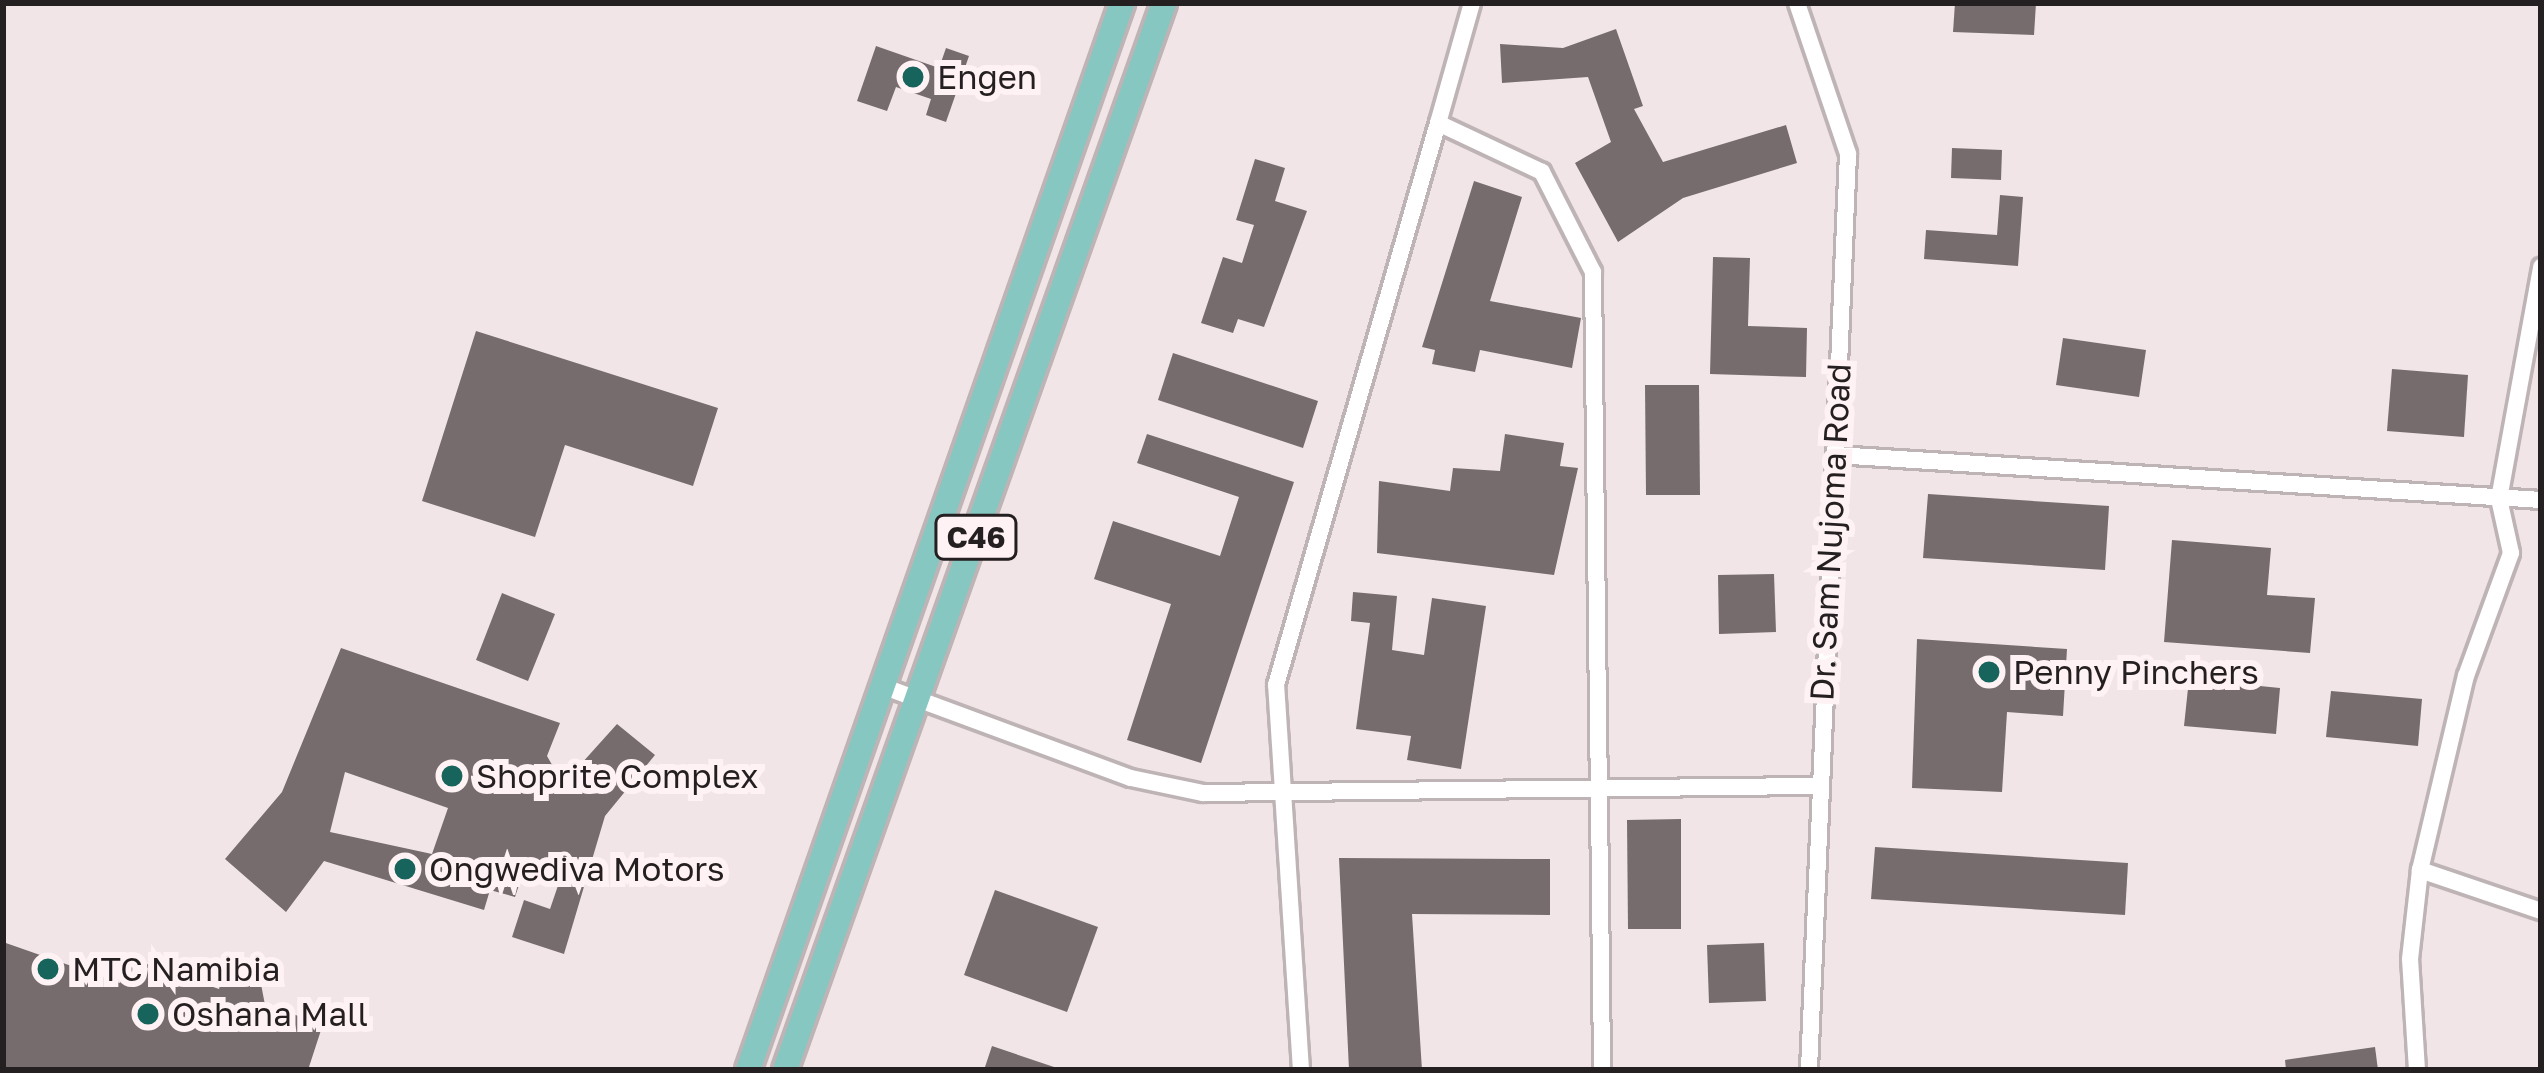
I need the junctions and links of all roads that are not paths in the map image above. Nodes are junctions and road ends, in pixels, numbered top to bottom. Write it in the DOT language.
graph roads {
  1 [pos="1472,3"];
  2 [pos="1797,3"];
  3 [pos="1119,4"];
  4 [pos="1162,11"];
  5 [pos="1438,123"];
  6 [pos="2541,267"];
  7 [pos="1836,455"];
  8 [pos="2499,499"];
  9 [pos="2541,500"];
  10 [pos="882,686"];
  11 [pos="919,699"];
  12 [pos="1814,786"];
  13 [pos="1592,788"];
  14 [pos="1281,799"];
  15 [pos="2420,870"];
  16 [pos="2541,911"];
  17 [pos="748,1070"];
  18 [pos="785,1070"];
  19 [pos="1301,1070"];
  20 [pos="1602,1070"];
  21 [pos="1808,1070"];
  22 [pos="2417,1070"];
  1 -- 5 [label="street"];
  2 -- 7 [label="street, Dr. Sam Nujoma Road"];
  3 -- 4 [label="street"];
  3 -- 10 [label="main road, C46"];
  4 -- 11 [label="main road, C46"];
  5 -- 13 [label="street"];
  5 -- 14 [label="street"];
  6 -- 8 [label="street"];
  7 -- 8 [label="street"];
  7 -- 12 [label="street, Dr. Sam Nujoma Road"];
  8 -- 9 [label="street"];
  8 -- 15 [label="street"];
  10 -- 11 [label="street"];
  10 -- 17 [label="main road, C46"];
  11 -- 14 [label="street"];
  11 -- 18 [label="main road, C46"];
  12 -- 13 [label="street"];
  12 -- 21 [label="street, Dr. Sam Nujoma Road"];
  13 -- 14 [label="street"];
  13 -- 20 [label="street"];
  14 -- 19 [label="street"];
  15 -- 16 [label="street"];
  15 -- 22 [label="street"];
}
